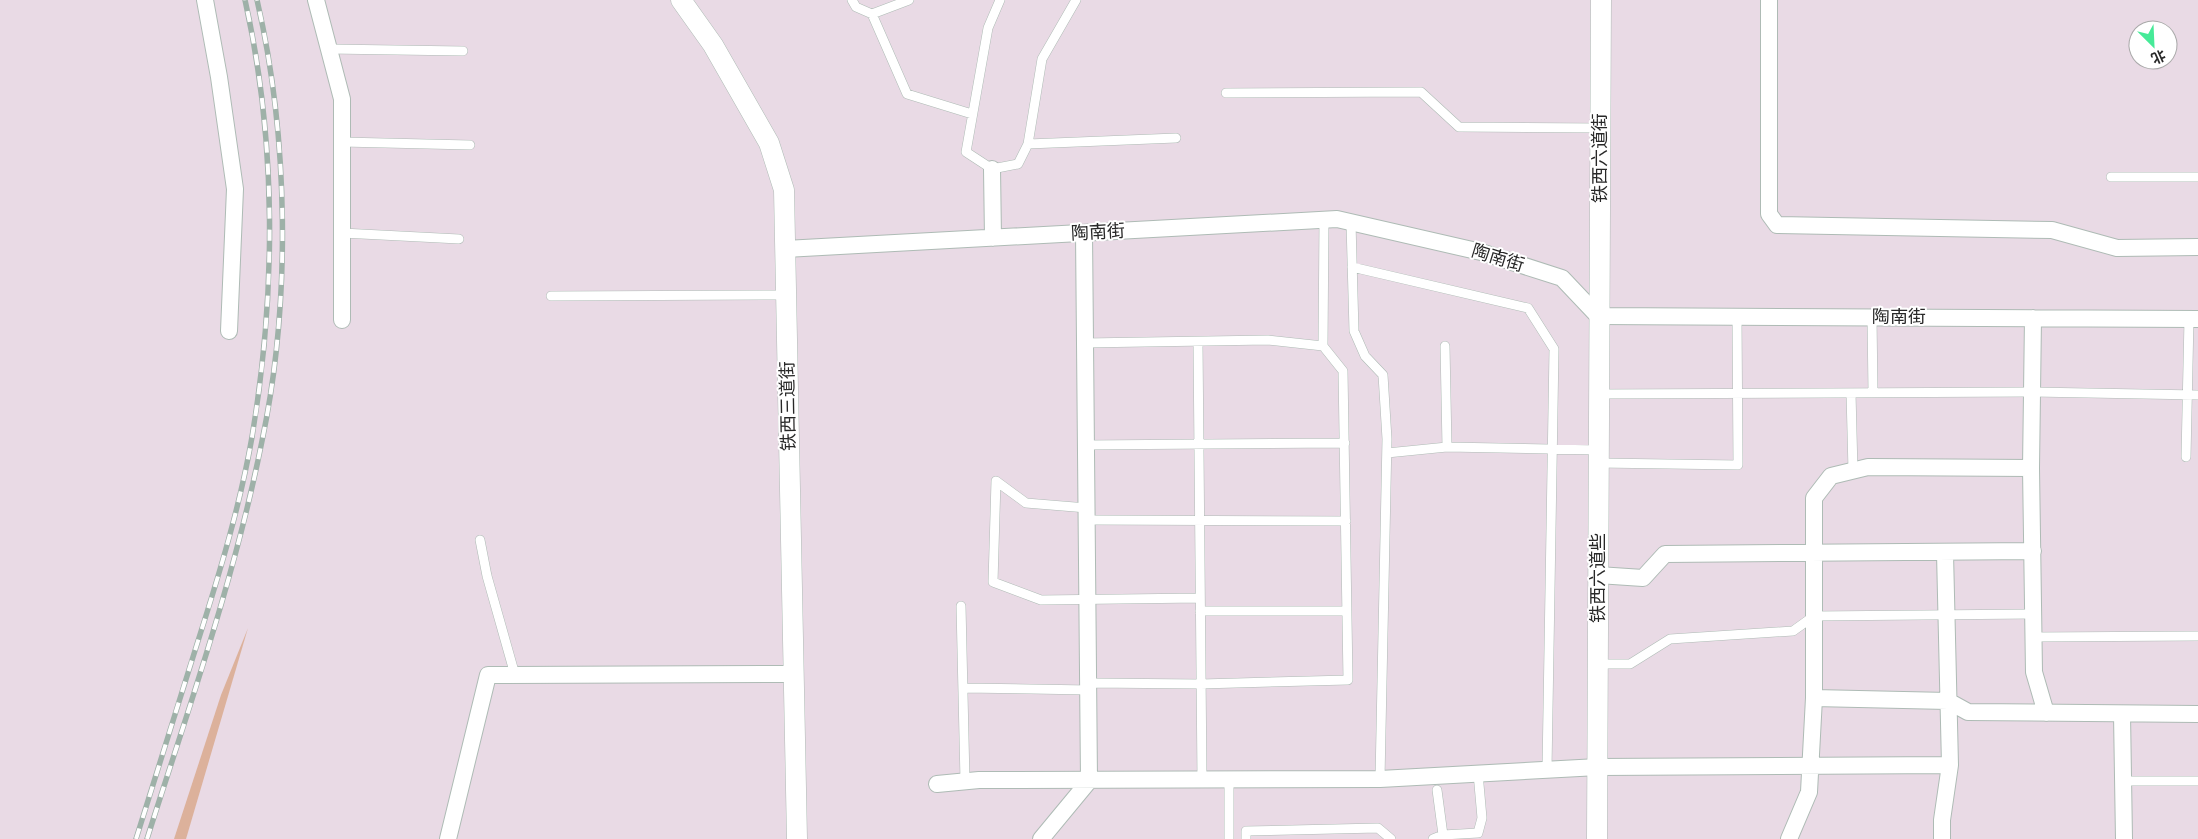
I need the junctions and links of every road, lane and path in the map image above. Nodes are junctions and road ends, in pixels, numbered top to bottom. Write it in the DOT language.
graph roads {
  1 [pos="205,0"];
  2 [pos="316,0"];
  3 [pos="682,0"];
  4 [pos="852,0"];
  5 [pos="909,0"];
  6 [pos="1000,0"];
  7 [pos="1076,0"];
  8 [pos="1601,0"];
  9 [pos="1769,0"];
  10 [pos="872,14"];
  11 [pos="329,49"];
  12 [pos="463,51"];
  13 [pos="1226,93"];
  14 [pos="972,114"];
  15 [pos="1600,128"];
  16 [pos="1176,138"];
  17 [pos="342,142"];
  18 [pos="1028,144"];
  19 [pos="470,145"];
  20 [pos="992,170"];
  21 [pos="2111,177"];
  22 [pos="2198,177"];
  23 [pos="1324,220"];
  24 [pos="1351,223"];
  25 [pos="342,233"];
  26 [pos="1084,233"];
  27 [pos="993,238"];
  28 [pos="459,239"];
  29 [pos="2198,247"];
  30 [pos="785,249"];
  31 [pos="1352,267"];
  32 [pos="786,295"];
  33 [pos="551,296"];
  34 [pos="1598,316"];
  35 [pos="1737,317"];
  36 [pos="1872,317"];
  37 [pos="2033,318"];
  38 [pos="2194,319"];
  39 [pos="342,320"];
  40 [pos="229,331"];
  41 [pos="1085,343"];
  42 [pos="1198,343"];
  43 [pos="1323,346"];
  44 [pos="1445,346"];
  45 [pos="2033,392"];
  46 [pos="1851,393"];
  47 [pos="1874,393"];
  48 [pos="1599,394"];
  49 [pos="1739,394"];
  50 [pos="2187,395"];
  51 [pos="2198,395"];
  52 [pos="1198,443"];
  53 [pos="1345,443"];
  54 [pos="1086,445"];
  55 [pos="1447,447"];
  56 [pos="1553,448"];
  57 [pos="1387,452"];
  58 [pos="1599,457"];
  59 [pos="2186,457"];
  60 [pos="2031,468"];
  61 [pos="1853,471"];
  62 [pos="1087,514"];
  63 [pos="1199,520"];
  64 [pos="1346,522"];
  65 [pos="480,540"];
  66 [pos="2033,552"];
  67 [pos="1945,553"];
  68 [pos="1814,554"];
  69 [pos="1598,575"];
  70 [pos="1200,598"];
  71 [pos="1088,600"];
  72 [pos="961,606"];
  73 [pos="1200,611"];
  74 [pos="1347,611"];
  75 [pos="2034,614"];
  76 [pos="1814,616"];
  77 [pos="1946,616"];
  78 [pos="2198,636"];
  79 [pos="2034,637"];
  80 [pos="1598,664"];
  81 [pos="794,674"];
  82 [pos="515,675"];
  83 [pos="1201,684"];
  84 [pos="1090,686"];
  85 [pos="963,688"];
  86 [pos="1814,698"];
  87 [pos="1948,701"];
  88 [pos="2046,713"];
  89 [pos="2122,714"];
  90 [pos="2198,714"];
  91 [pos="1950,765"];
  92 [pos="1810,766"];
  93 [pos="1598,767"];
  94 [pos="1547,769"];
  95 [pos="1478,773"];
  96 [pos="1380,779"];
  97 [pos="1202,780"];
  98 [pos="1229,780"];
  99 [pos="965,781"];
  100 [pos="1089,781"];
  101 [pos="2123,781"];
  102 [pos="2198,781"];
  103 [pos="937,784"];
  104 [pos="1437,790"];
  105 [pos="1443,836"];
  106 [pos="448,839"];
  107 [pos="798,839"];
  108 [pos="1042,839"];
  109 [pos="1229,839"];
  110 [pos="1246,839"];
  111 [pos="1391,839"];
  112 [pos="1433,839"];
  113 [pos="1597,839"];
  114 [pos="1789,839"];
  115 [pos="1942,839"];
  116 [pos="2124,839"];
  1 -- 40 [label="street"];
  2 -- 11 [label="street"];
  3 -- 30 [label="street, 铁西三道街"];
  4 -- 10 [label="lane"];
  5 -- 10 [label="lane"];
  6 -- 14 [label="lane"];
  7 -- 18 [label="lane"];
  8 -- 15 [label="street, 铁西六道街"];
  9 -- 29 [label="street"];
  10 -- 14 [label="lane"];
  11 -- 12 [label="lane"];
  11 -- 17 [label="street"];
  13 -- 15 [label="lane"];
  14 -- 20 [label="lane"];
  15 -- 34 [label="street, 铁西六道街"];
  16 -- 18 [label="lane"];
  17 -- 19 [label="lane"];
  17 -- 25 [label="street"];
  18 -- 20 [label="lane"];
  20 -- 27 [label="street"];
  21 -- 22 [label="lane"];
  23 -- 24 [label="street, 陶南街"];
  23 -- 26 [label="street, 陶南街"];
  23 -- 43 [label="lane"];
  24 -- 31 [label="lane"];
  24 -- 34 [label="street, 陶南街"];
  25 -- 28 [label="lane"];
  25 -- 39 [label="street"];
  26 -- 27 [label="street, 陶南街"];
  26 -- 41 [label="street"];
  27 -- 30 [label="street, 陶南街"];
  30 -- 32 [label="street, 铁西三道街"];
  31 -- 56 [label="lane"];
  31 -- 57 [label="lane"];
  32 -- 33 [label="lane"];
  32 -- 81 [label="street, 铁西三道街"];
  34 -- 35 [label="street, 陶南街"];
  34 -- 48 [label="street, 铁西六道些"];
  35 -- 36 [label="street, 陶南街"];
  35 -- 49 [label="lane"];
  36 -- 37 [label="street, 陶南街"];
  36 -- 47 [label="lane"];
  37 -- 38 [label="street, 陶南街"];
  37 -- 45 [label="street"];
  38 -- 50 [label="lane"];
  41 -- 42 [label="lane"];
  41 -- 54 [label="street"];
  42 -- 43 [label="lane"];
  42 -- 52 [label="lane"];
  43 -- 53 [label="lane"];
  44 -- 55 [label="lane"];
  45 -- 47 [label="lane"];
  45 -- 50 [label="lane"];
  45 -- 60 [label="street"];
  46 -- 47 [label="lane"];
  46 -- 49 [label="lane"];
  46 -- 61 [label="lane"];
  48 -- 49 [label="lane"];
  48 -- 58 [label="street, 铁西六道些"];
  49 -- 58 [label="lane"];
  50 -- 51 [label="lane"];
  50 -- 59 [label="lane"];
  52 -- 53 [label="lane"];
  52 -- 54 [label="lane"];
  52 -- 63 [label="lane"];
  53 -- 64 [label="lane"];
  54 -- 62 [label="street"];
  55 -- 56 [label="lane"];
  55 -- 57 [label="lane"];
  56 -- 58 [label="lane"];
  56 -- 94 [label="lane"];
  57 -- 96 [label="lane"];
  58 -- 69 [label="street, 铁西六道些"];
  60 -- 61 [label="street"];
  60 -- 66 [label="street"];
  61 -- 68 [label="street"];
  62 -- 63 [label="lane"];
  62 -- 71 [label="street"];
  62 -- 71 [label="lane"];
  63 -- 64 [label="lane"];
  63 -- 70 [label="lane"];
  64 -- 74 [label="lane"];
  65 -- 82 [label="lane"];
  66 -- 67 [label="street"];
  66 -- 75 [label="street"];
  67 -- 68 [label="street"];
  67 -- 77 [label="street"];
  68 -- 69 [label="street"];
  68 -- 76 [label="street"];
  69 -- 80 [label="street, 铁西六道些"];
  70 -- 71 [label="lane"];
  70 -- 73 [label="lane"];
  71 -- 84 [label="street"];
  72 -- 85 [label="lane"];
  73 -- 74 [label="lane"];
  73 -- 83 [label="lane"];
  74 -- 83 [label="lane"];
  75 -- 77 [label="lane"];
  75 -- 79 [label="street"];
  76 -- 77 [label="lane"];
  76 -- 80 [label="lane"];
  76 -- 86 [label="street"];
  77 -- 87 [label="street"];
  78 -- 79 [label="lane"];
  79 -- 88 [label="street"];
  80 -- 93 [label="street, 铁西六道些"];
  81 -- 82 [label="street"];
  81 -- 107 [label="street, 铁西三道街"];
  82 -- 106 [label="street"];
  83 -- 84 [label="lane"];
  83 -- 97 [label="lane"];
  84 -- 85 [label="lane"];
  84 -- 100 [label="street"];
  85 -- 99 [label="lane"];
  86 -- 87 [label="street"];
  86 -- 92 [label="street"];
  87 -- 88 [label="street"];
  87 -- 91 [label="street"];
  88 -- 89 [label="street"];
  89 -- 90 [label="street"];
  89 -- 101 [label="street"];
  91 -- 92 [label="street"];
  91 -- 115 [label="street"];
  92 -- 93 [label="street"];
  92 -- 114 [label="street"];
  93 -- 94 [label="street"];
  93 -- 113 [label="street, 铁西六道些"];
  94 -- 95 [label="street"];
  95 -- 96 [label="street"];
  95 -- 105 [label="lane"];
  96 -- 98 [label="street"];
  97 -- 98 [label="street"];
  97 -- 100 [label="street"];
  98 -- 109 [label="lane"];
  99 -- 100 [label="street"];
  99 -- 103 [label="street"];
  100 -- 108 [label="street"];
  101 -- 102 [label="lane"];
  101 -- 116 [label="street"];
  104 -- 105 [label="lane"];
  105 -- 112 [label="lane"];
  110 -- 111 [label="lane"];
}
